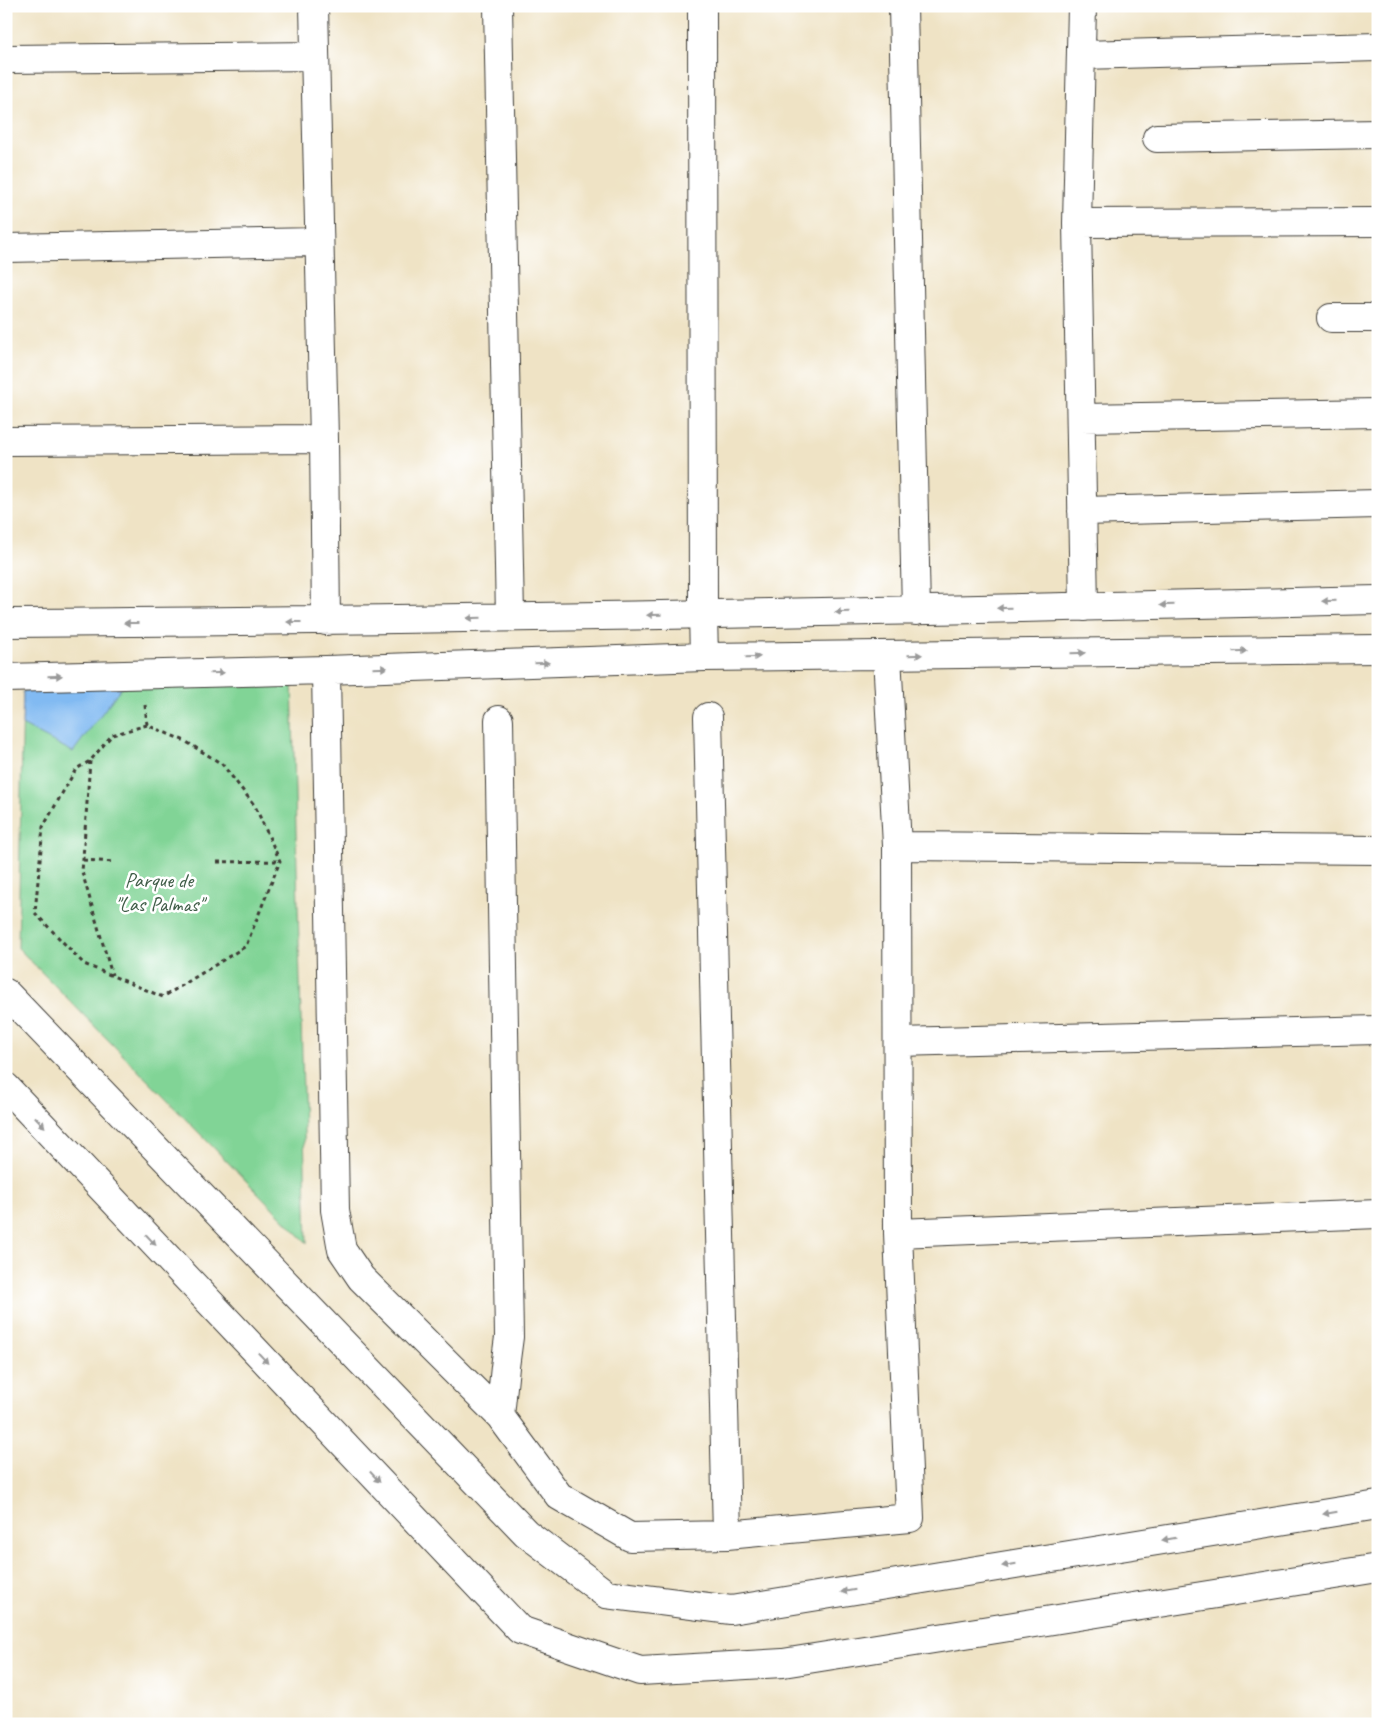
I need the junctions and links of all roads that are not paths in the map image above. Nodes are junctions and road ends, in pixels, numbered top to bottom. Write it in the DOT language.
graph roads {
  1 [pos="314,6"];
  2 [pos="498,6"];
  3 [pos="702,6"];
  4 [pos="902,6"];
  5 [pos="1082,6"];
  6 [pos="1378,47"];
  7 [pos="1082,55"];
  8 [pos="314,56"];
  9 [pos="6,59"];
  10 [pos="1378,134"];
  11 [pos="1157,138"];
  12 [pos="1378,222"];
  13 [pos="1077,223"];
  14 [pos="319,242"];
  15 [pos="6,248"];
  16 [pos="1331,318"];
  17 [pos="1378,318"];
  18 [pos="1378,413"];
  19 [pos="1081,418"];
  20 [pos="324,439"];
  21 [pos="6,441"];
  22 [pos="1378,504"];
  23 [pos="1082,511"];
  24 [pos="1378,600"];
  25 [pos="1084,607"];
  26 [pos="916,611"];
  27 [pos="703,614"];
  28 [pos="510,617"];
  29 [pos="326,621"];
  30 [pos="6,624"];
  31 [pos="1378,649"];
  32 [pos="887,655"];
  33 [pos="704,657"];
  34 [pos="326,670"];
  35 [pos="6,678"];
  36 [pos="708,718"];
  37 [pos="499,720"];
  38 [pos="897,846"];
  39 [pos="1378,850"];
  40 [pos="6,993"];
  41 [pos="1378,1030"];
  42 [pos="898,1042"];
  43 [pos="6,1087"];
  44 [pos="1378,1214"];
  45 [pos="898,1233"];
  46 [pos="500,1416"];
  47 [pos="1378,1505"];
  48 [pos="727,1535"];
  49 [pos="1378,1568"];
  1 -- 8 [label="street"];
  2 -- 28 [label="street"];
  3 -- 27 [label="street"];
  4 -- 26 [label="street"];
  5 -- 7 [label="street"];
  6 -- 7 [label="street"];
  7 -- 13 [label="street"];
  8 -- 9 [label="street"];
  8 -- 14 [label="street"];
  10 -- 11 [label="street"];
  12 -- 13 [label="street"];
  13 -- 19 [label="street"];
  14 -- 15 [label="street"];
  14 -- 20 [label="street"];
  16 -- 17 [label="street"];
  18 -- 19 [label="street"];
  19 -- 23 [label="street"];
  20 -- 21 [label="street"];
  20 -- 29 [label="street"];
  22 -- 23 [label="street"];
  23 -- 25 [label="street"];
  24 -- 25 [label="street, one-way"];
  25 -- 26 [label="street, one-way"];
  26 -- 27 [label="street, one-way"];
  27 -- 28 [label="street, one-way"];
  27 -- 33 [label="street"];
  28 -- 29 [label="street, one-way"];
  29 -- 30 [label="street, one-way"];
  32 -- 31 [label="street, one-way"];
  33 -- 32 [label="street, one-way"];
  32 -- 38 [label="street"];
  34 -- 33 [label="street, one-way"];
  35 -- 34 [label="street, one-way"];
  34 -- 46 [label="street"];
  36 -- 48 [label="street"];
  37 -- 46 [label="street"];
  38 -- 39 [label="street"];
  38 -- 42 [label="street"];
  47 -- 40 [label="street, one-way"];
  41 -- 42 [label="street"];
  42 -- 45 [label="street"];
  43 -- 49 [label="street, one-way"];
  44 -- 45 [label="street"];
  45 -- 48 [label="street"];
  46 -- 48 [label="street"];
}
